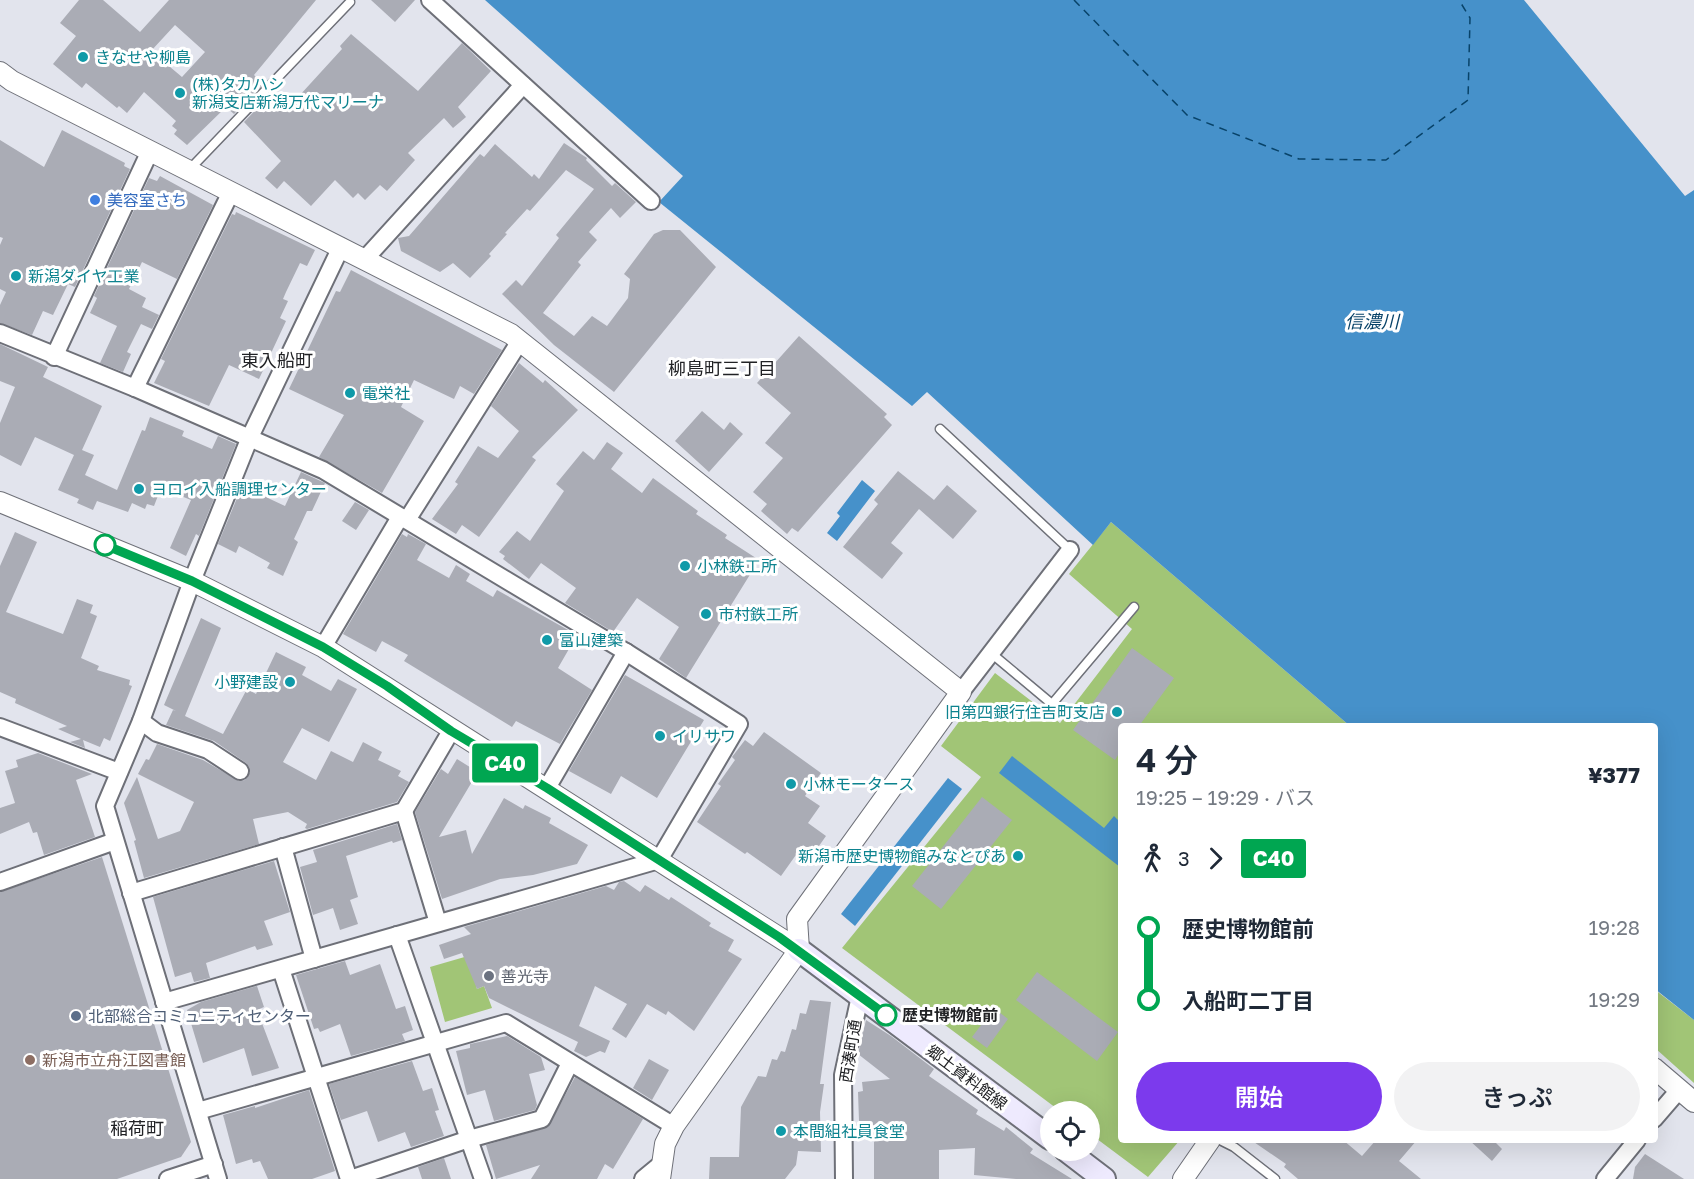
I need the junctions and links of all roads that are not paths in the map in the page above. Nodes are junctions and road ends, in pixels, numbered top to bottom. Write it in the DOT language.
graph roads {
  1 [pos="430,0"];
  2 [pos="351,2"];
  3 [pos="0,72"];
  4 [pos="523,85"];
  5 [pos="150,151"];
  6 [pos="188,170"];
  7 [pos="231,192"];
  8 [pos="651,201"];
  9 [pos="341,247"];
  10 [pos="365,260"];
  11 [pos="0,333"];
  12 [pos="520,340"];
  13 [pos="54,357"];
  14 [pos="135,388"];
  15 [pos="940,429"];
  16 [pos="250,437"];
  17 [pos="0,502"];
  18 [pos="403,518"];
  19 [pos="1070,550"];
  20 [pos="192,581"];
  21 [pos="1134,607"];
  22 [pos="323,647"];
  23 [pos="626,652"];
  24 [pos="991,653"];
  25 [pos="961,692"];
  26 [pos="141,721"];
  27 [pos="0,728"];
  28 [pos="451,731"];
  29 [pos="240,771"];
  30 [pos="119,772"];
  31 [pos="547,788"];
  32 [pos="404,811"];
  33 [pos="116,842"];
  34 [pos="283,847"];
  35 [pos="659,860"];
  36 [pos="0,882"];
  37 [pos="131,893"];
  38 [pos="438,923"];
  39 [pos="397,935"];
  40 [pos="799,950"];
  41 [pos="314,959"];
  42 [pos="281,969"];
  43 [pos="860,996"];
  44 [pos="164,1002"];
  45 [pos="435,1042"];
  46 [pos="570,1063"];
  47 [pos="1658,1072"];
  48 [pos="316,1077"];
  49 [pos="1686,1096"];
  50 [pos="198,1111"];
  51 [pos="1658,1116"];
  52 [pos="674,1126"];
  53 [pos="1040,1131"];
  54 [pos="469,1139"];
  55 [pos="1208,1143"];
  56 [pos="1226,1143"];
  57 [pos="1635,1143"];
  58 [pos="1080,1161"];
  59 [pos="216,1171"];
  60 [pos="660,1172"];
  61 [pos="168,1179"];
  62 [pos="349,1179"];
  63 [pos="483,1179"];
  64 [pos="643,1179"];
  65 [pos="844,1179"];
  66 [pos="1104,1179"];
  67 [pos="1183,1179"];
  68 [pos="1275,1179"];
  69 [pos="1605,1179"];
  1 -- 4 [label="street"];
  2 -- 6 [label="lane"];
  3 -- 5 [label="street"];
  4 -- 8 [label="street"];
  4 -- 10 [label="street"];
  5 -- 6 [label="street"];
  5 -- 13 [label="street"];
  6 -- 7 [label="street"];
  7 -- 9 [label="street"];
  7 -- 14 [label="street"];
  9 -- 10 [label="street"];
  9 -- 16 [label="street"];
  10 -- 12 [label="street"];
  11 -- 13 [label="street"];
  12 -- 18 [label="street"];
  12 -- 25 [label="street"];
  13 -- 14 [label="street"];
  14 -- 16 [label="street"];
  15 -- 19 [label="lane"];
  16 -- 18 [label="street"];
  16 -- 20 [label="street"];
  17 -- 20 [label="street"];
  18 -- 22 [label="street"];
  18 -- 23 [label="street"];
  19 -- 24 [label="street"];
  20 -- 22 [label="street"];
  20 -- 26 [label="street"];
  21 -- 24 [label="lane"];
  22 -- 28 [label="street"];
  23 -- 31 [label="street"];
  23 -- 35 [label="street"];
  24 -- 25 [label="street"];
  25 -- 40 [label="street"];
  26 -- 29 [label="street"];
  26 -- 30 [label="street"];
  27 -- 30 [label="street"];
  28 -- 31 [label="street"];
  28 -- 32 [label="street"];
  30 -- 33 [label="street"];
  31 -- 35 [label="street"];
  32 -- 34 [label="street"];
  32 -- 38 [label="street"];
  33 -- 36 [label="street"];
  33 -- 37 [label="street"];
  34 -- 37 [label="street"];
  34 -- 41 [label="street"];
  35 -- 38 [label="street"];
  35 -- 40 [label="street"];
  37 -- 44 [label="street"];
  38 -- 39 [label="street"];
  39 -- 41 [label="street"];
  39 -- 45 [label="street"];
  40 -- 43 [label="main road, 郷土資料館線"];
  40 -- 52 [label="street"];
  41 -- 42 [label="street"];
  42 -- 44 [label="street"];
  42 -- 48 [label="street"];
  43 -- 53 [label="main road, 郷土資料館線"];
  43 -- 65 [label="street, 西湊町通"];
  44 -- 50 [label="street"];
  45 -- 46 [label="street"];
  45 -- 48 [label="street"];
  45 -- 54 [label="street"];
  46 -- 52 [label="street"];
  46 -- 54 [label="street"];
  47 -- 49 [label="street"];
  48 -- 50 [label="street"];
  48 -- 62 [label="street"];
  49 -- 51 [label="street"];
  50 -- 59 [label="street"];
  52 -- 60 [label="street"];
  54 -- 62 [label="street"];
  54 -- 63 [label="street"];
  55 -- 67 [label="street"];
  56 -- 68 [label="lane"];
  57 -- 69 [label="street"];
  58 -- 66 [label="main road"];
  59 -- 61 [label="street"];
  60 -- 64 [label="street"];
}
